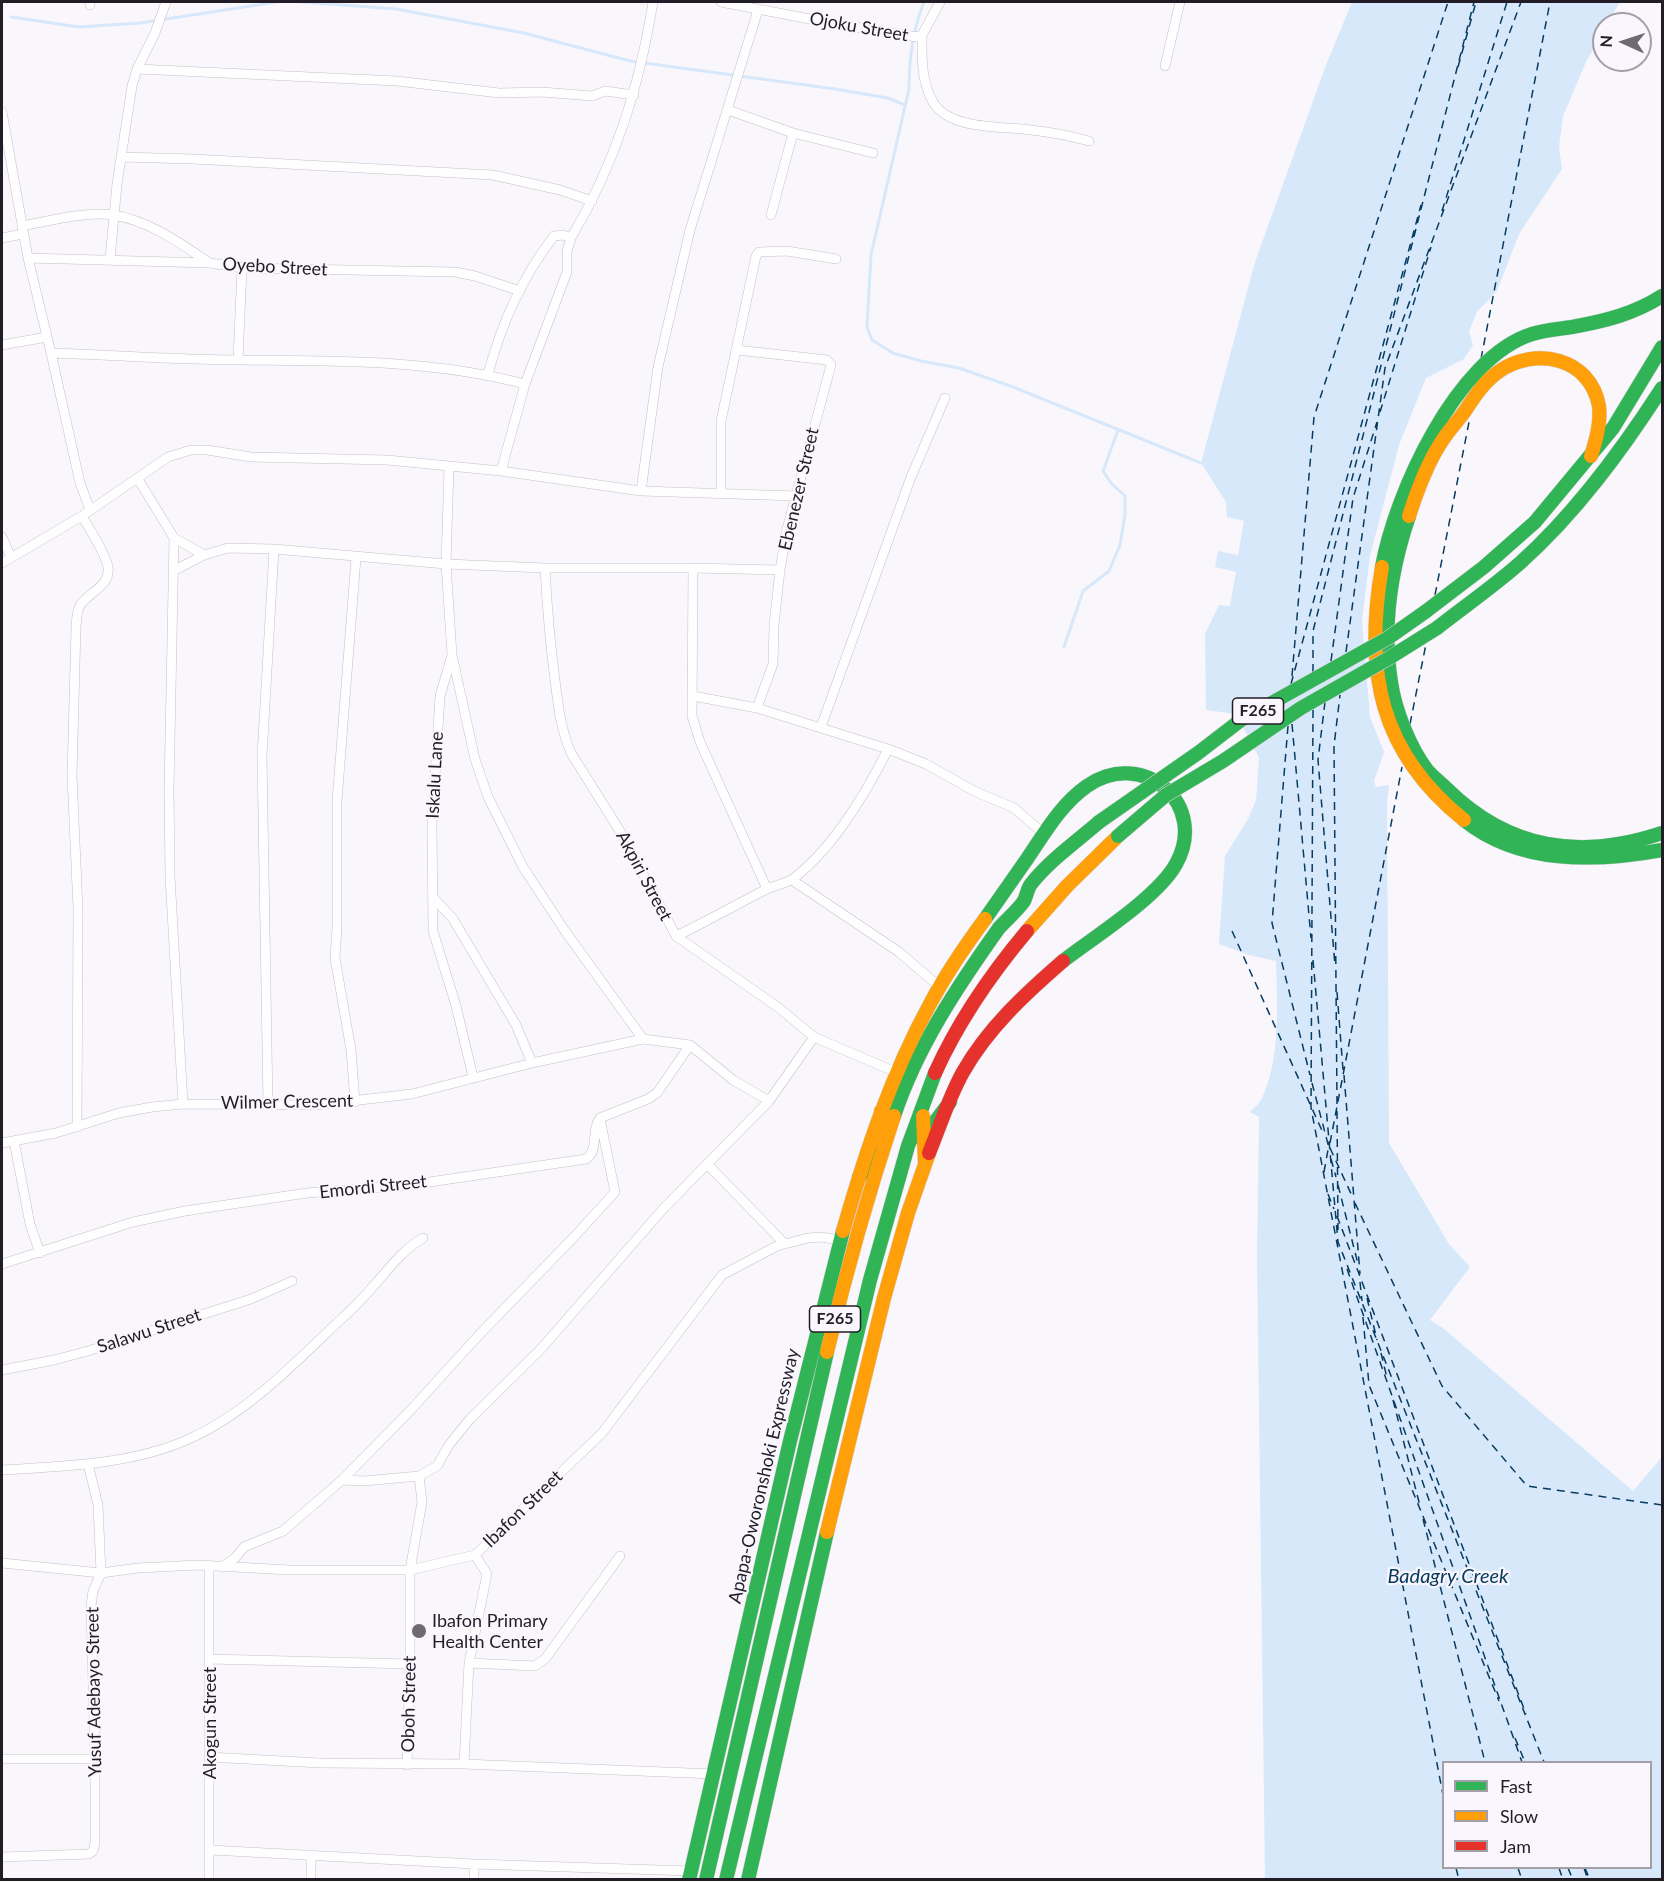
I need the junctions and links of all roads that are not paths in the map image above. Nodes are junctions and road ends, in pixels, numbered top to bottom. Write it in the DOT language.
graph roads {
  1 [pos="653,2"];
  2 [pos="722,2"];
  3 [pos="940,2"];
  4 [pos="1180,2"];
  5 [pos="165,6"];
  6 [pos="758,9"];
  7 [pos="916,36"];
  8 [pos="1165,66"];
  9 [pos="137,69"];
  10 [pos="634,95"];
  11 [pos="728,110"];
  12 [pos="2,112"];
  13 [pos="793,133"];
  14 [pos="1089,141"];
  15 [pos="873,153"];
  16 [pos="122,157"];
  17 [pos="592,201"];
  18 [pos="113,215"];
  19 [pos="771,215"];
  20 [pos="23,230"];
  21 [pos="2,238"];
  22 [pos="572,238"];
  23 [pos="28,258"];
  24 [pos="110,259"];
  25 [pos="836,259"];
  26 [pos="210,263"];
  27 [pos="242,268"];
  28 [pos="520,291"];
  29 [pos="1662,296"];
  30 [pos="47,337"];
  31 [pos="2,345"];
  32 [pos="1662,347"];
  33 [pos="737,350"];
  34 [pos="51,352"];
  35 [pos="238,360"];
  36 [pos="488,374"];
  37 [pos="525,384"];
  38 [pos="1662,388"];
  39 [pos="945,398"];
  40 [pos="1592,456"];
  41 [pos="449,467"];
  42 [pos="501,471"];
  43 [pos="138,479"];
  44 [pos="641,492"];
  45 [pos="721,494"];
  46 [pos="797,496"];
  47 [pos="86,513"];
  48 [pos="2,537"];
  49 [pos="174,538"];
  50 [pos="274,549"];
  51 [pos="204,555"];
  52 [pos="11,557"];
  53 [pos="356,558"];
  54 [pos="2,563"];
  55 [pos="446,564"];
  56 [pos="545,568"];
  57 [pos="693,568"];
  58 [pos="780,570"];
  59 [pos="173,571"];
  60 [pos="452,655"];
  61 [pos="693,696"];
  62 [pos="757,708"];
  63 [pos="821,727"];
  64 [pos="888,749"];
  65 [pos="1662,833"];
  66 [pos="1044,834"];
  67 [pos="1662,850"];
  68 [pos="792,880"];
  69 [pos="767,889"];
  70 [pos="433,897"];
  71 [pos="676,936"];
  72 [pos="940,988"];
  73 [pos="814,1037"];
  74 [pos="643,1038"];
  75 [pos="690,1045"];
  76 [pos="532,1063"];
  77 [pos="898,1073"];
  78 [pos="472,1077"];
  79 [pos="928,1089"];
  80 [pos="769,1101"];
  81 [pos="355,1102"];
  82 [pos="950,1102"];
  83 [pos="183,1104"];
  84 [pos="268,1106"];
  85 [pos="887,1115"];
  86 [pos="600,1118"];
  87 [pos="77,1127"];
  88 [pos="924,1137"];
  89 [pos="14,1141"];
  90 [pos="2,1143"];
  91 [pos="903,1160"];
  92 [pos="925,1163"];
  93 [pos="707,1164"];
  94 [pos="866,1179"];
  95 [pos="423,1238"];
  96 [pos="840,1240"];
  97 [pos="785,1244"];
  98 [pos="40,1253"];
  99 [pos="2,1264"];
  100 [pos="292,1281"];
  101 [pos="2,1370"];
  102 [pos="88,1464"];
  103 [pos="2,1470"];
  104 [pos="419,1476"];
  105 [pos="342,1480"];
  106 [pos="475,1555"];
  107 [pos="620,1556"];
  108 [pos="2,1563"];
  109 [pos="209,1566"];
  110 [pos="222,1567"];
  111 [pos="410,1570"];
  112 [pos="101,1573"];
  113 [pos="210,1659"];
  114 [pos="469,1663"];
  115 [pos="410,1664"];
  116 [pos="209,1757"];
  117 [pos="2,1759"];
  118 [pos="96,1759"];
  119 [pos="464,1764"];
  120 [pos="407,1765"];
  121 [pos="714,1774"];
  122 [pos="210,1850"];
  123 [pos="311,1855"];
  124 [pos="2,1857"];
  125 [pos="474,1864"];
  126 [pos="690,1875"];
  127 [pos="209,1880"];
  128 [pos="311,1880"];
  129 [pos="474,1880"];
  130 [pos="706,1880"];
  131 [pos="726,1880"];
  132 [pos="748,1880"];
  1 -- 10 [label="street"];
  2 -- 6 [label="street, Ojoku Street"];
  3 -- 7 [label="street, Ojoku Street"];
  4 -- 8 [label="street"];
  5 -- 9 [label="street"];
  6 -- 7 [label="street, Ojoku Street"];
  6 -- 11 [label="street"];
  7 -- 14 [label="street"];
  9 -- 10 [label="street"];
  9 -- 16 [label="street"];
  10 -- 17 [label="street"];
  11 -- 13 [label="street"];
  11 -- 44 [label="street"];
  12 -- 20 [label="street"];
  13 -- 15 [label="street"];
  13 -- 19 [label="street"];
  16 -- 17 [label="street"];
  16 -- 18 [label="street"];
  17 -- 22 [label="street"];
  18 -- 20 [label="street"];
  18 -- 24 [label="street"];
  18 -- 26 [label="street"];
  20 -- 21 [label="street"];
  20 -- 23 [label="street"];
  22 -- 28 [label="street"];
  22 -- 37 [label="street"];
  23 -- 24 [label="street, Oyebo Street"];
  23 -- 30 [label="street"];
  24 -- 26 [label="street, Oyebo Street"];
  25 -- 33 [label="street"];
  26 -- 27 [label="street, Oyebo Street"];
  27 -- 28 [label="street, Oyebo Street"];
  27 -- 35 [label="street"];
  28 -- 36 [label="street"];
  29 -- 67 [label="main road"];
  30 -- 31 [label="street"];
  30 -- 34 [label="street"];
  32 -- 40 [label="main road, Apapa-Oworonshoki Expressway / F265"];
  33 -- 45 [label="street"];
  33 -- 46 [label="street, Ebenezer Street"];
  34 -- 35 [label="street"];
  34 -- 47 [label="street"];
  35 -- 36 [label="street"];
  36 -- 37 [label="street"];
  37 -- 42 [label="street"];
  38 -- 79 [label="main road, F265, bridge"];
  39 -- 63 [label="street"];
  40 -- 65 [label="main road"];
  40 -- 85 [label="main road, Apapa-Oworonshoki Expressway / F265, bridge"];
  41 -- 42 [label="street"];
  41 -- 43 [label="street"];
  41 -- 55 [label="street"];
  42 -- 44 [label="street"];
  43 -- 47 [label="street"];
  43 -- 49 [label="street"];
  44 -- 45 [label="street"];
  45 -- 46 [label="street"];
  46 -- 58 [label="street, Ebenezer Street"];
  47 -- 52 [label="street"];
  47 -- 87 [label="street"];
  48 -- 52 [label="street"];
  49 -- 51 [label="street"];
  49 -- 59 [label="street"];
  50 -- 51 [label="street"];
  50 -- 53 [label="street"];
  50 -- 84 [label="street"];
  51 -- 59 [label="street"];
  52 -- 54 [label="street"];
  53 -- 55 [label="street"];
  53 -- 81 [label="street"];
  55 -- 56 [label="street"];
  55 -- 60 [label="street"];
  56 -- 57 [label="street"];
  56 -- 71 [label="street, Akpiri Street"];
  57 -- 58 [label="street"];
  57 -- 61 [label="street"];
  58 -- 62 [label="street, Ebenezer Street"];
  59 -- 83 [label="street"];
  60 -- 70 [label="street, Iskalu Lane"];
  60 -- 74 [label="street"];
  61 -- 62 [label="street"];
  61 -- 69 [label="street"];
  62 -- 63 [label="street"];
  63 -- 64 [label="street"];
  64 -- 66 [label="street"];
  64 -- 68 [label="street"];
  66 -- 72 [label="main road, Apapa-Oworonshoki Expressway"];
  66 -- 82 [label="main road, Apapa-Oworonshoki Expressway"];
  68 -- 69 [label="street"];
  68 -- 72 [label="street"];
  69 -- 71 [label="street"];
  70 -- 76 [label="street"];
  70 -- 78 [label="street, Iskalu Lane"];
  71 -- 73 [label="street, Akpiri Street"];
  72 -- 77 [label="main road, Apapa-Oworonshoki Expressway"];
  73 -- 77 [label="street, Akpiri Street"];
  73 -- 80 [label="street"];
  74 -- 75 [label="street"];
  74 -- 76 [label="street, Wilmer Crescent"];
  75 -- 80 [label="street"];
  75 -- 86 [label="street"];
  76 -- 78 [label="street, Wilmer Crescent"];
  77 -- 85 [label="main road, Apapa-Oworonshoki Expressway"];
  78 -- 81 [label="street, Wilmer Crescent"];
  79 -- 88 [label="main road"];
  79 -- 91 [label="main road, F265"];
  80 -- 93 [label="street"];
  81 -- 84 [label="street, Wilmer Crescent"];
  82 -- 88 [label="main road"];
  82 -- 92 [label="main road, Apapa-Oworonshoki Expressway"];
  83 -- 84 [label="street, Wilmer Crescent"];
  83 -- 87 [label="street, Wilmer Crescent"];
  85 -- 94 [label="main road, Apapa-Oworonshoki Expressway / F265"];
  85 -- 94 [label="main road"];
  86 -- 98 [label="street, Emordi Street"];
  86 -- 105 [label="street"];
  87 -- 89 [label="street, Wilmer Crescent"];
  88 -- 91 [label="main road"];
  88 -- 92 [label="main road"];
  89 -- 90 [label="street, Wilmer Crescent"];
  89 -- 98 [label="street"];
  91 -- 131 [label="main road, F265"];
  92 -- 132 [label="main road, Apapa-Oworonshoki Expressway"];
  93 -- 97 [label="street"];
  93 -- 104 [label="street"];
  94 -- 96 [label="main road, Apapa-Oworonshoki Expressway"];
  94 -- 130 [label="main road, Apapa-Oworonshoki Expressway / F265"];
  95 -- 102 [label="street"];
  96 -- 97 [label="street, Ibafon Street"];
  96 -- 121 [label="main road, Apapa-Oworonshoki Expressway"];
  97 -- 106 [label="street, Ibafon Street"];
  98 -- 99 [label="street, Emordi Street"];
  100 -- 101 [label="street, Salawu Street"];
  102 -- 103 [label="street"];
  102 -- 112 [label="street, Yusuf Adebayo Street"];
  104 -- 105 [label="street"];
  104 -- 111 [label="street, Oboh Street"];
  105 -- 110 [label="street"];
  106 -- 111 [label="street, Ibafon Street"];
  106 -- 114 [label="street"];
  107 -- 114 [label="street"];
  108 -- 112 [label="street, Ibafon Street"];
  109 -- 110 [label="street, Ibafon Street"];
  109 -- 112 [label="street, Ibafon Street"];
  109 -- 113 [label="street, Akogun Street"];
  110 -- 111 [label="street, Ibafon Street"];
  111 -- 115 [label="street, Oboh Street"];
  112 -- 118 [label="street, Yusuf Adebayo Street"];
  113 -- 115 [label="street"];
  113 -- 116 [label="street, Akogun Street"];
  114 -- 119 [label="street"];
  115 -- 120 [label="street, Oboh Street"];
  116 -- 120 [label="street"];
  116 -- 122 [label="street, Akogun Street"];
  117 -- 118 [label="street"];
  118 -- 124 [label="street, Yusuf Adebayo Street"];
  119 -- 120 [label="street"];
  119 -- 121 [label="street"];
  121 -- 126 [label="main road, Apapa-Oworonshoki Expressway"];
  122 -- 123 [label="street"];
  122 -- 127 [label="street, Akogun Street"];
  123 -- 125 [label="street"];
  123 -- 128 [label="street"];
  125 -- 126 [label="street"];
  125 -- 129 [label="street"];
}
